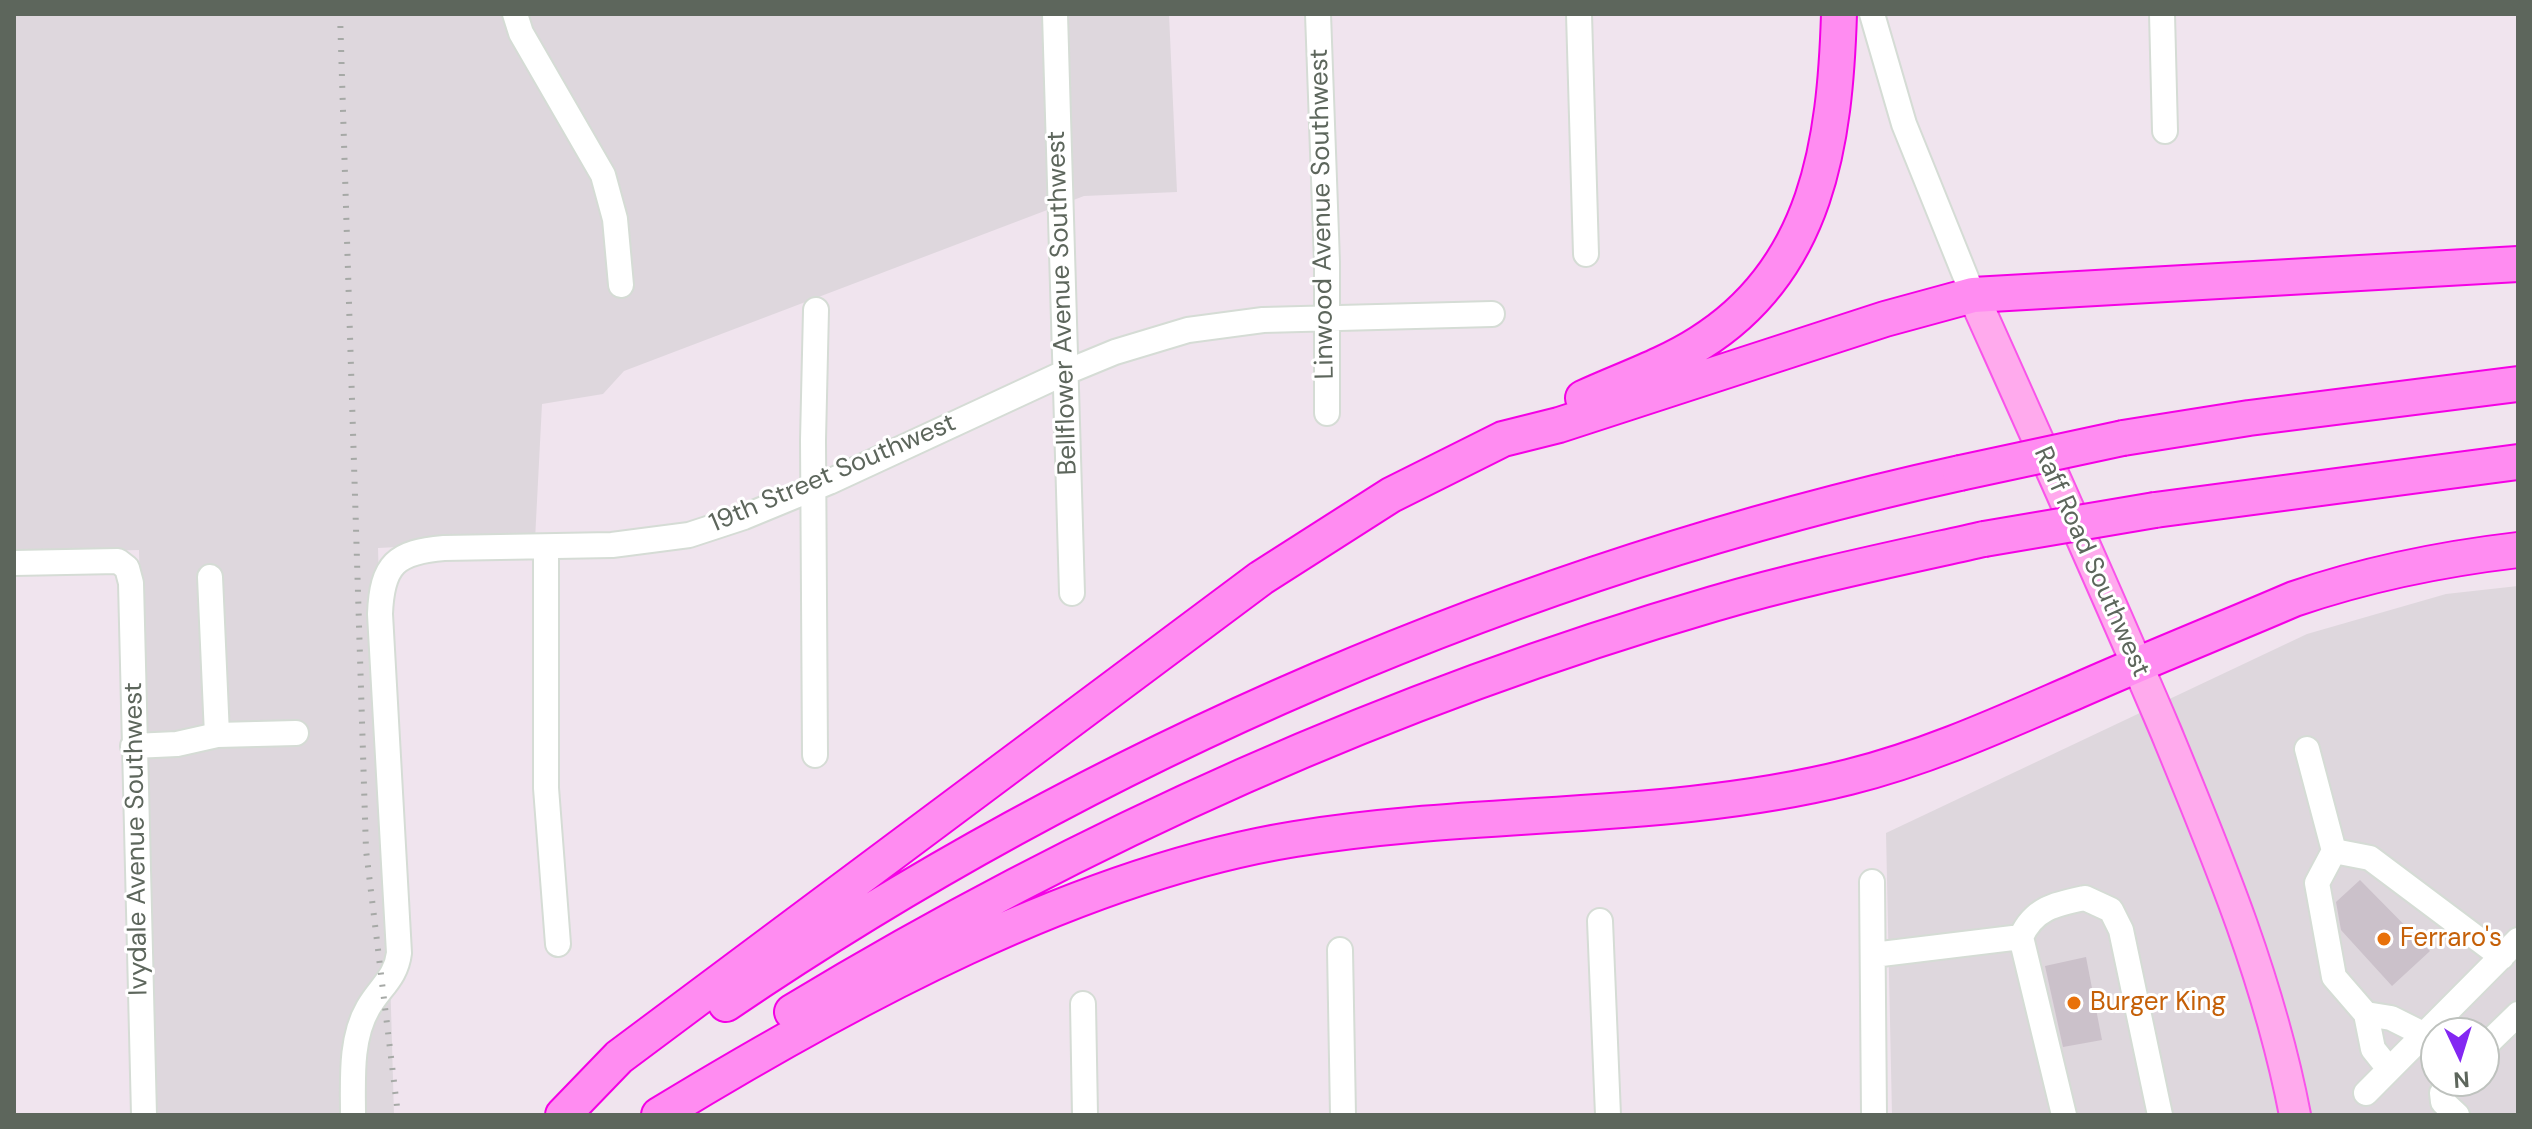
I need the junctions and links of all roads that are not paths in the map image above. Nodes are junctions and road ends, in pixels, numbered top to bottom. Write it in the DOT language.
graph roads {
  1 [pos="515,14"];
  2 [pos="1055,14"];
  3 [pos="1318,14"];
  4 [pos="1579,14"];
  5 [pos="1839,14"];
  6 [pos="1872,14"];
  7 [pos="2162,14"];
  8 [pos="2165,131"];
  9 [pos="1586,254"];
  10 [pos="2518,264"];
  11 [pos="621,285"];
  12 [pos="1973,295"];
  13 [pos="816,310"];
  14 [pos="1492,314"];
  15 [pos="1327,317"];
  16 [pos="1064,373"];
  17 [pos="2518,384"];
  18 [pos="1327,413"];
  19 [pos="1503,439"];
  20 [pos="2518,462"];
  21 [pos="813,488"];
  22 [pos="546,548"];
  23 [pos="2518,550"];
  24 [pos="14,563"];
  25 [pos="210,577"];
  26 [pos="1072,593"];
  27 [pos="2137,665"];
  28 [pos="296,733"];
  29 [pos="217,735"];
  30 [pos="133,746"];
  31 [pos="2307,749"];
  32 [pos="815,755"];
  33 [pos="2334,851"];
  34 [pos="1872,882"];
  35 [pos="1600,921"];
  36 [pos="2021,937"];
  37 [pos="558,944"];
  38 [pos="2510,948"];
  39 [pos="1340,950"];
  40 [pos="1873,955"];
  41 [pos="1083,1004"];
  42 [pos="2366,1014"];
  43 [pos="2440,1017"];
  44 [pos="2420,1032"];
  45 [pos="2420,1037"];
  46 [pos="2389,1069"];
  47 [pos="2366,1093"];
  48 [pos="2442,1097"];
  49 [pos="144,1115"];
  50 [pos="353,1115"];
  51 [pos="564,1115"];
  52 [pos="643,1115"];
  53 [pos="659,1115"];
  54 [pos="1085,1115"];
  55 [pos="1343,1115"];
  56 [pos="1608,1115"];
  57 [pos="1874,1115"];
  58 [pos="2064,1115"];
  59 [pos="2160,1115"];
  60 [pos="2295,1115"];
  61 [pos="2457,1115"];
  1 -- 11 [label="street"];
  2 -- 16 [label="street, Bellflower Avenue Southwest"];
  3 -- 15 [label="street, Linwood Avenue Southwest"];
  4 -- 9 [label="street"];
  5 -- 19 [label="highway"];
  6 -- 12 [label="street, Raff Road Southwest"];
  7 -- 8 [label="street"];
  10 -- 12 [label="highway"];
  12 -- 19 [label="highway"];
  12 -- 27 [label="main road, Raff Road Southwest"];
  13 -- 21 [label="street"];
  14 -- 15 [label="street, 19th Street Southwest"];
  15 -- 16 [label="street, 19th Street Southwest"];
  15 -- 18 [label="street, Linwood Avenue Southwest"];
  16 -- 21 [label="street, 19th Street Southwest"];
  16 -- 26 [label="street, Bellflower Avenue Southwest"];
  17 -- 51 [label="highway, bridge"];
  19 -- 51 [label="highway"];
  20 -- 52 [label="highway, bridge"];
  21 -- 22 [label="street, 19th Street Southwest"];
  21 -- 32 [label="street"];
  22 -- 37 [label="street"];
  22 -- 50 [label="street, 19th Street Southwest"];
  23 -- 27 [label="highway"];
  24 -- 30 [label="street, Ivydale Avenue Southwest"];
  25 -- 29 [label="street"];
  27 -- 53 [label="highway"];
  27 -- 60 [label="main road, Raff Road Southwest"];
  28 -- 29 [label="street"];
  29 -- 30 [label="street"];
  30 -- 49 [label="street, Ivydale Avenue Southwest"];
  31 -- 33 [label="street"];
  33 -- 38 [label="street"];
  33 -- 42 [label="street"];
  34 -- 40 [label="street"];
  35 -- 56 [label="street"];
  36 -- 40 [label="street"];
  36 -- 58 [label="street"];
  36 -- 59 [label="street"];
  38 -- 43 [label="street"];
  39 -- 55 [label="street"];
  40 -- 57 [label="street"];
  41 -- 54 [label="street"];
  42 -- 44 [label="street"];
  42 -- 46 [label="street"];
  45 -- 46 [label="street"];
  46 -- 47 [label="street"];
  48 -- 61 [label="street"];
}
